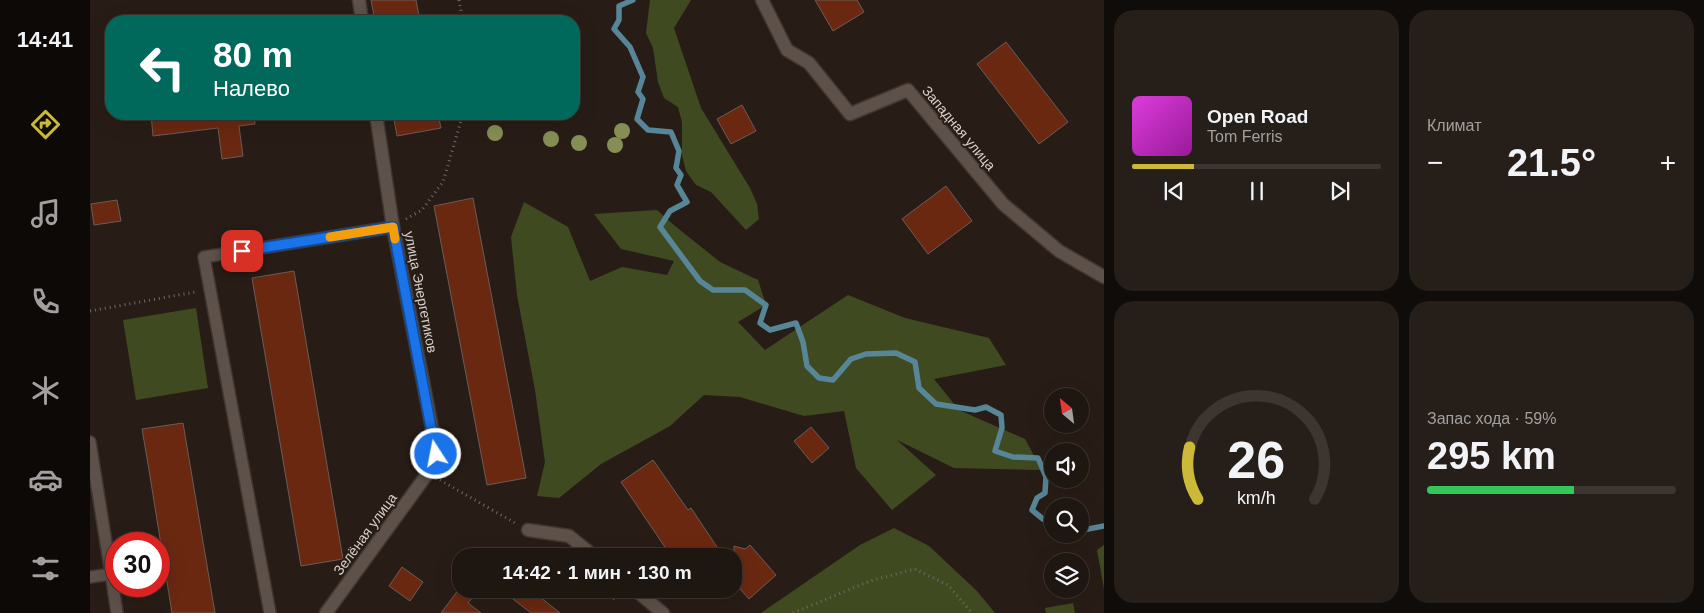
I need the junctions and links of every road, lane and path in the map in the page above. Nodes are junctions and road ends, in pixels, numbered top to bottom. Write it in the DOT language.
graph roads {
  1 [pos="359,0"];
  2 [pos="459,0"];
  3 [pos="762,0"];
  4 [pos="361,15"];
  5 [pos="462,15"];
  6 [pos="377,120"];
  7 [pos="461,120"];
  8 [pos="393,227"];
  9 [pos="1104,277"];
  10 [pos="211,289"];
  11 [pos="90,311"];
  12 [pos="90,442"];
  13 [pos="428,473"];
  14 [pos="528,530"];
  15 [pos="105,536"];
  16 [pos="551,548"];
  17 [pos="584,548"];
  18 [pos="105,575"];
  19 [pos="90,577"];
  20 [pos="115,597"];
  21 [pos="613,598"];
  22 [pos="645,598"];
  23 [pos="617,601"];
  24 [pos="117,613"];
  25 [pos="270,613"];
  26 [pos="326,613"];
  27 [pos="664,613"];
  28 [pos="793,613"];
  29 [pos="972,613"];
  1 -- 4 [label="street"];
  2 -- 5 [label="path"];
  3 -- 9 [label="street, Западная улица"];
  6 -- 8 [label="street, улица Энергетиков"];
  7 -- 8 [label="path"];
  8 -- 10 [label="lane"];
  8 -- 13 [label="street, улица Энергетиков"];
  10 -- 11 [label="path"];
  10 -- 25 [label="lane"];
  12 -- 15 [label="lane"];
  13 -- 14 [label="path"];
  13 -- 26 [label="street, Зелёная улица"];
  14 -- 16 [label="path"];
  14 -- 17 [label="street"];
  18 -- 19 [label="lane"];
  20 -- 24 [label="lane"];
  21 -- 23 [label="path"];
  22 -- 27 [label="street"];
  28 -- 29 [label="path"];
}
